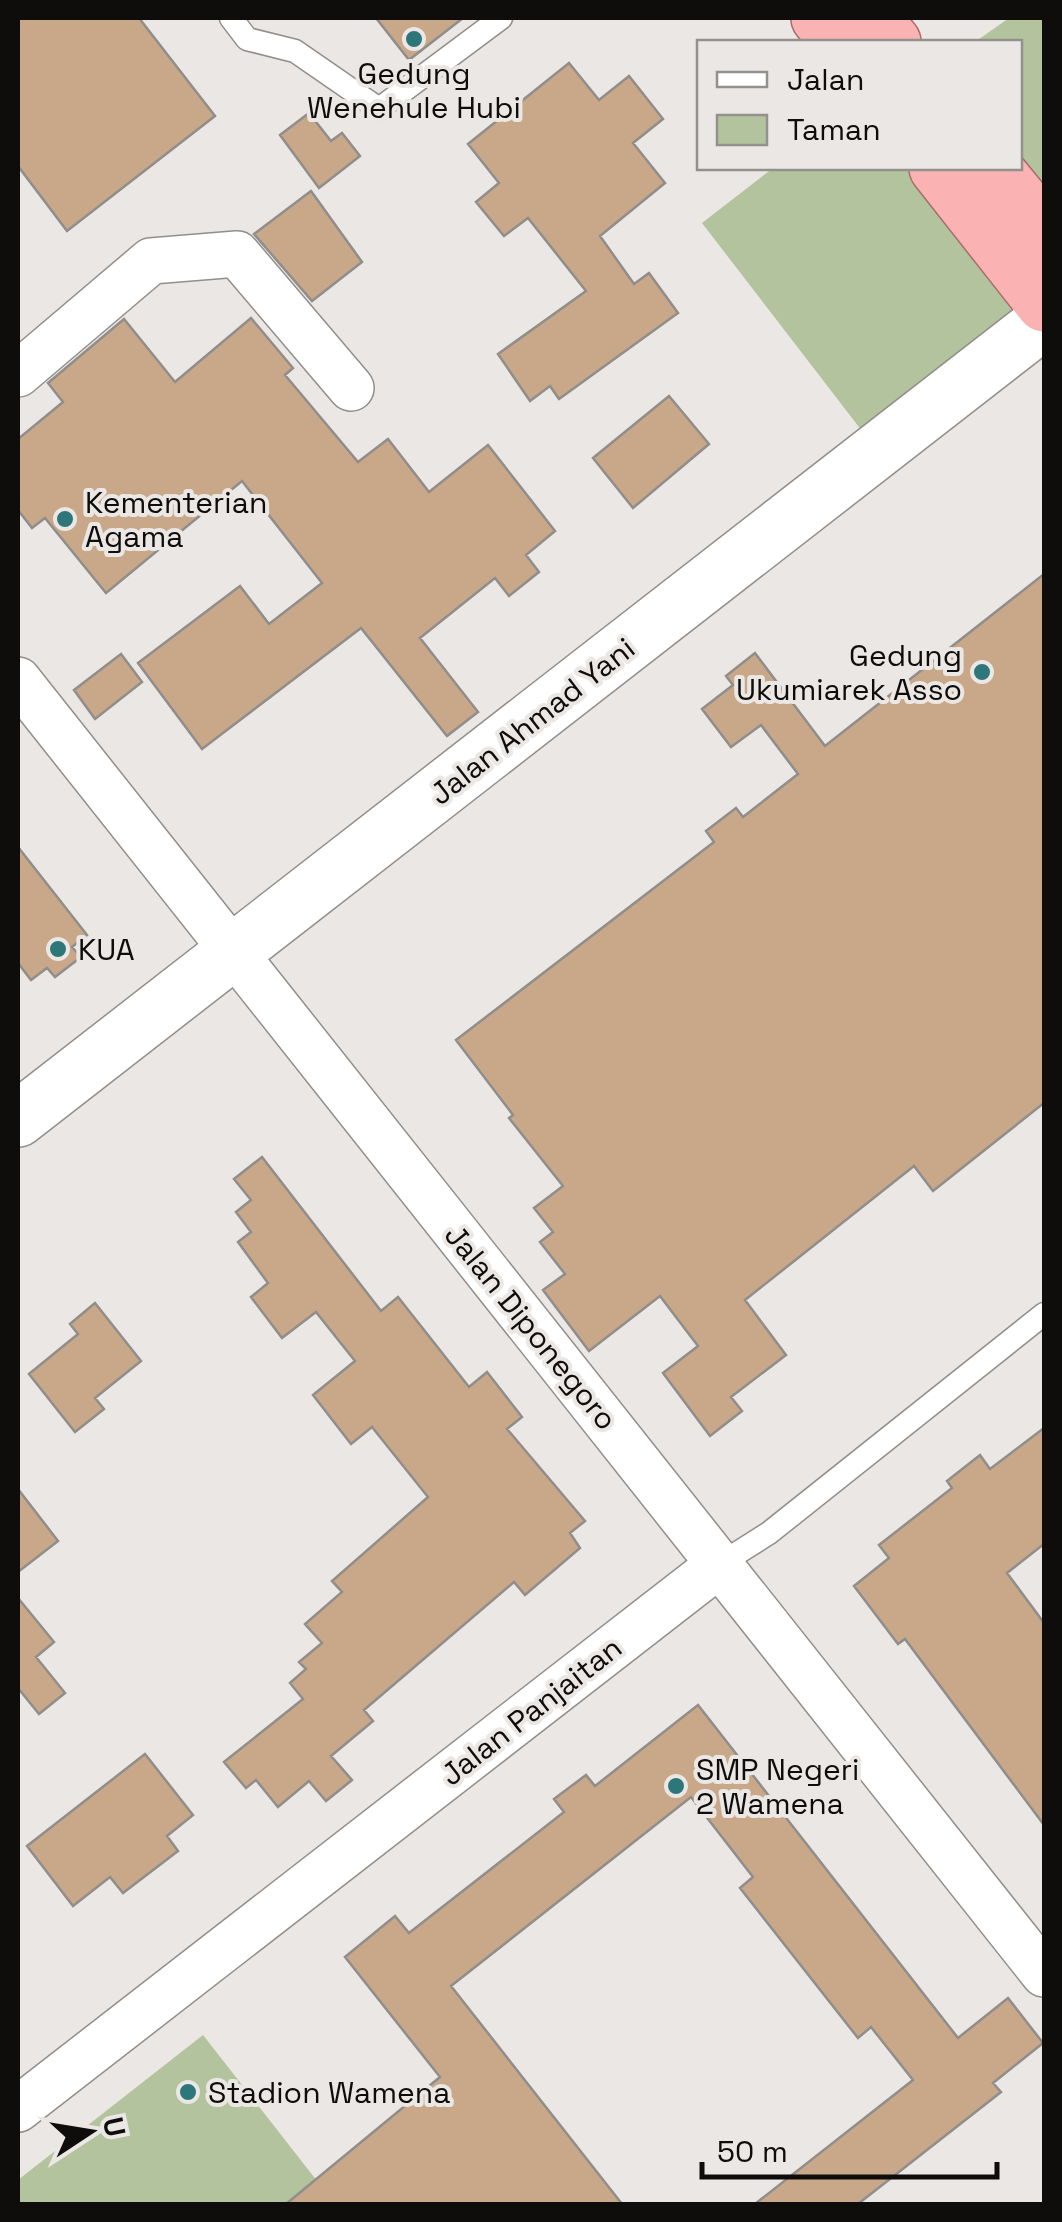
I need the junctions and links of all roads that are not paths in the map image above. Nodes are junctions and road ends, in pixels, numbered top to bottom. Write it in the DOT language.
graph roads {
  1 [pos="231,18"];
  2 [pos="501,18"];
  3 [pos="819,18"];
  4 [pos="872,18"];
  5 [pos="837,40"];
  6 [pos="890,40"];
  7 [pos="939,170"];
  8 [pos="996,170"];
  9 [pos="1044,229"];
  10 [pos="1044,304"];
  11 [pos="1044,320"];
  12 [pos="18,374"];
  13 [pos="351,388"];
  14 [pos="18,680"];
  15 [pos="233,954"];
  16 [pos="18,1119"];
  17 [pos="1044,1314"];
  18 [pos="720,1564"];
  19 [pos="1044,1974"];
  20 [pos="18,2109"];
  1 -- 2 [label="lane"];
  3 -- 5 [label="highway"];
  4 -- 6 [label="highway"];
  7 -- 10 [label="highway"];
  8 -- 9 [label="highway"];
  11 -- 15 [label="main road, Jalan Ahmad Yani"];
  12 -- 13 [label="street"];
  14 -- 15 [label="street, Jalan Diponegoro"];
  15 -- 16 [label="main road, Jalan Ahmad Yani"];
  15 -- 18 [label="street, Jalan Diponegoro"];
  17 -- 18 [label="lane, Jalan Panjaitan"];
  18 -- 19 [label="street, Jalan Diponegoro"];
  18 -- 20 [label="street, Jalan Panjaitan"];
}
